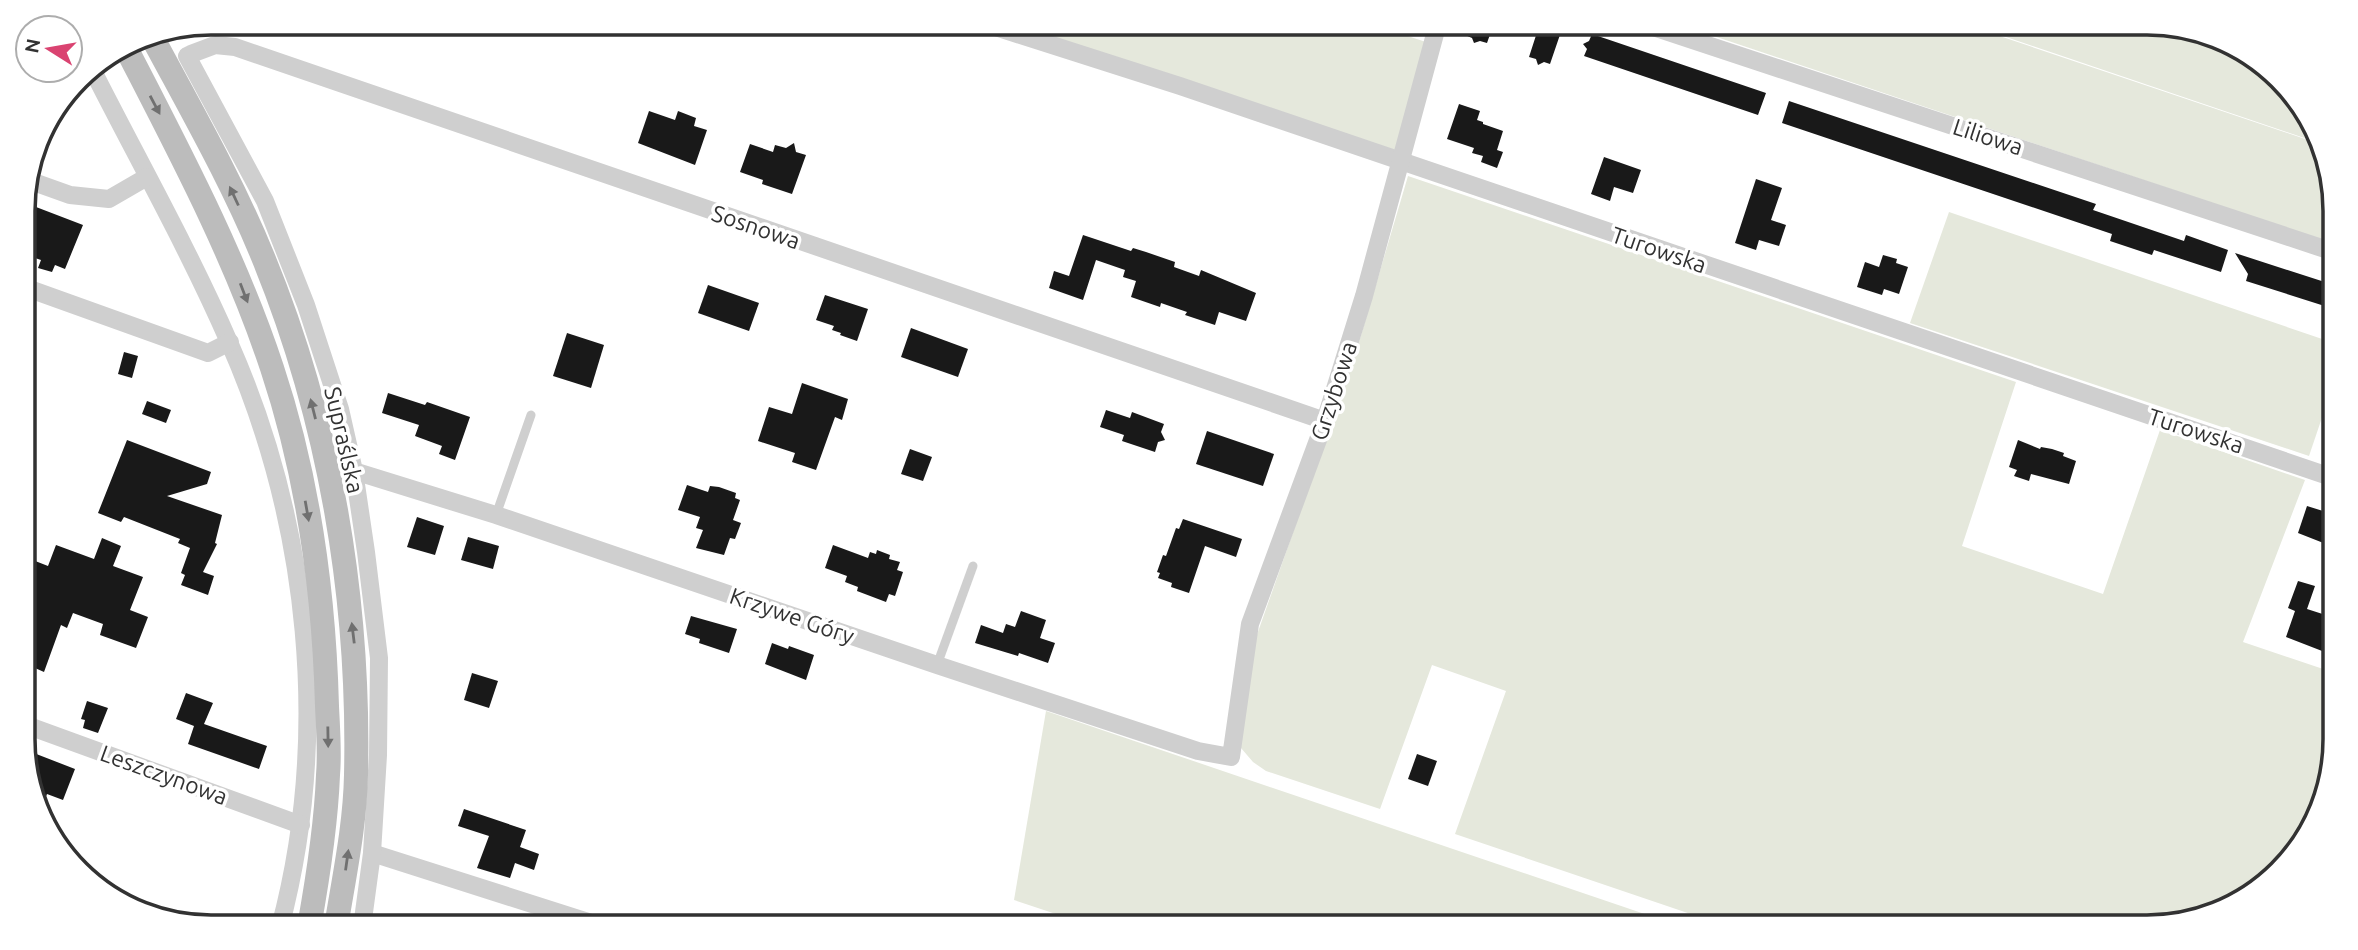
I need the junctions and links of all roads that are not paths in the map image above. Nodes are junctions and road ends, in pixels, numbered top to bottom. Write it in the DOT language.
graph roads {
  1 [pos="1019,35"];
  2 [pos="1435,35"];
  3 [pos="1677,35"];
  4 [pos="157,43"];
  5 [pos="130,55"];
  6 [pos="187,56"];
  7 [pos="96,78"];
  8 [pos="1401,161"];
  9 [pos="147,177"];
  10 [pos="38,183"];
  11 [pos="2323,249"];
  12 [pos="35,291"];
  13 [pos="230,342"];
  14 [pos="531,415"];
  15 [pos="1325,421"];
  16 [pos="354,471"];
  17 [pos="2323,474"];
  18 [pos="496,514"];
  19 [pos="973,566"];
  20 [pos="937,665"];
  21 [pos="35,728"];
  22 [pos="1231,757"];
  23 [pos="301,825"];
  24 [pos="372,853"];
  25 [pos="282,915"];
  26 [pos="311,915"];
  27 [pos="338,915"];
  28 [pos="364,915"];
  29 [pos="566,915"];
  1 -- 8 [label="street, Turowska"];
  2 -- 8 [label="street, Grzybowa"];
  3 -- 11 [label="street, Liliowa"];
  27 -- 4 [label="main road, one-way"];
  5 -- 26 [label="main road, one-way"];
  6 -- 15 [label="street, Sosnowa"];
  6 -- 16 [label="street, Supraślska"];
  7 -- 9 [label="street"];
  8 -- 15 [label="street, Grzybowa"];
  8 -- 17 [label="street, Turowska"];
  9 -- 10 [label="street"];
  9 -- 13 [label="street"];
  12 -- 13 [label="street"];
  13 -- 23 [label="street"];
  14 -- 18 [label="lane"];
  15 -- 22 [label="street, Grzybowa"];
  16 -- 18 [label="street, Krzywe Góry"];
  16 -- 24 [label="street, Supraślska"];
  18 -- 20 [label="street, Krzywe Góry"];
  19 -- 20 [label="lane"];
  20 -- 22 [label="street, Krzywe Góry"];
  21 -- 23 [label="street, Leszczynowa"];
  23 -- 25 [label="street"];
  24 -- 28 [label="street, Supraślska"];
  24 -- 29 [label="street"];
}
